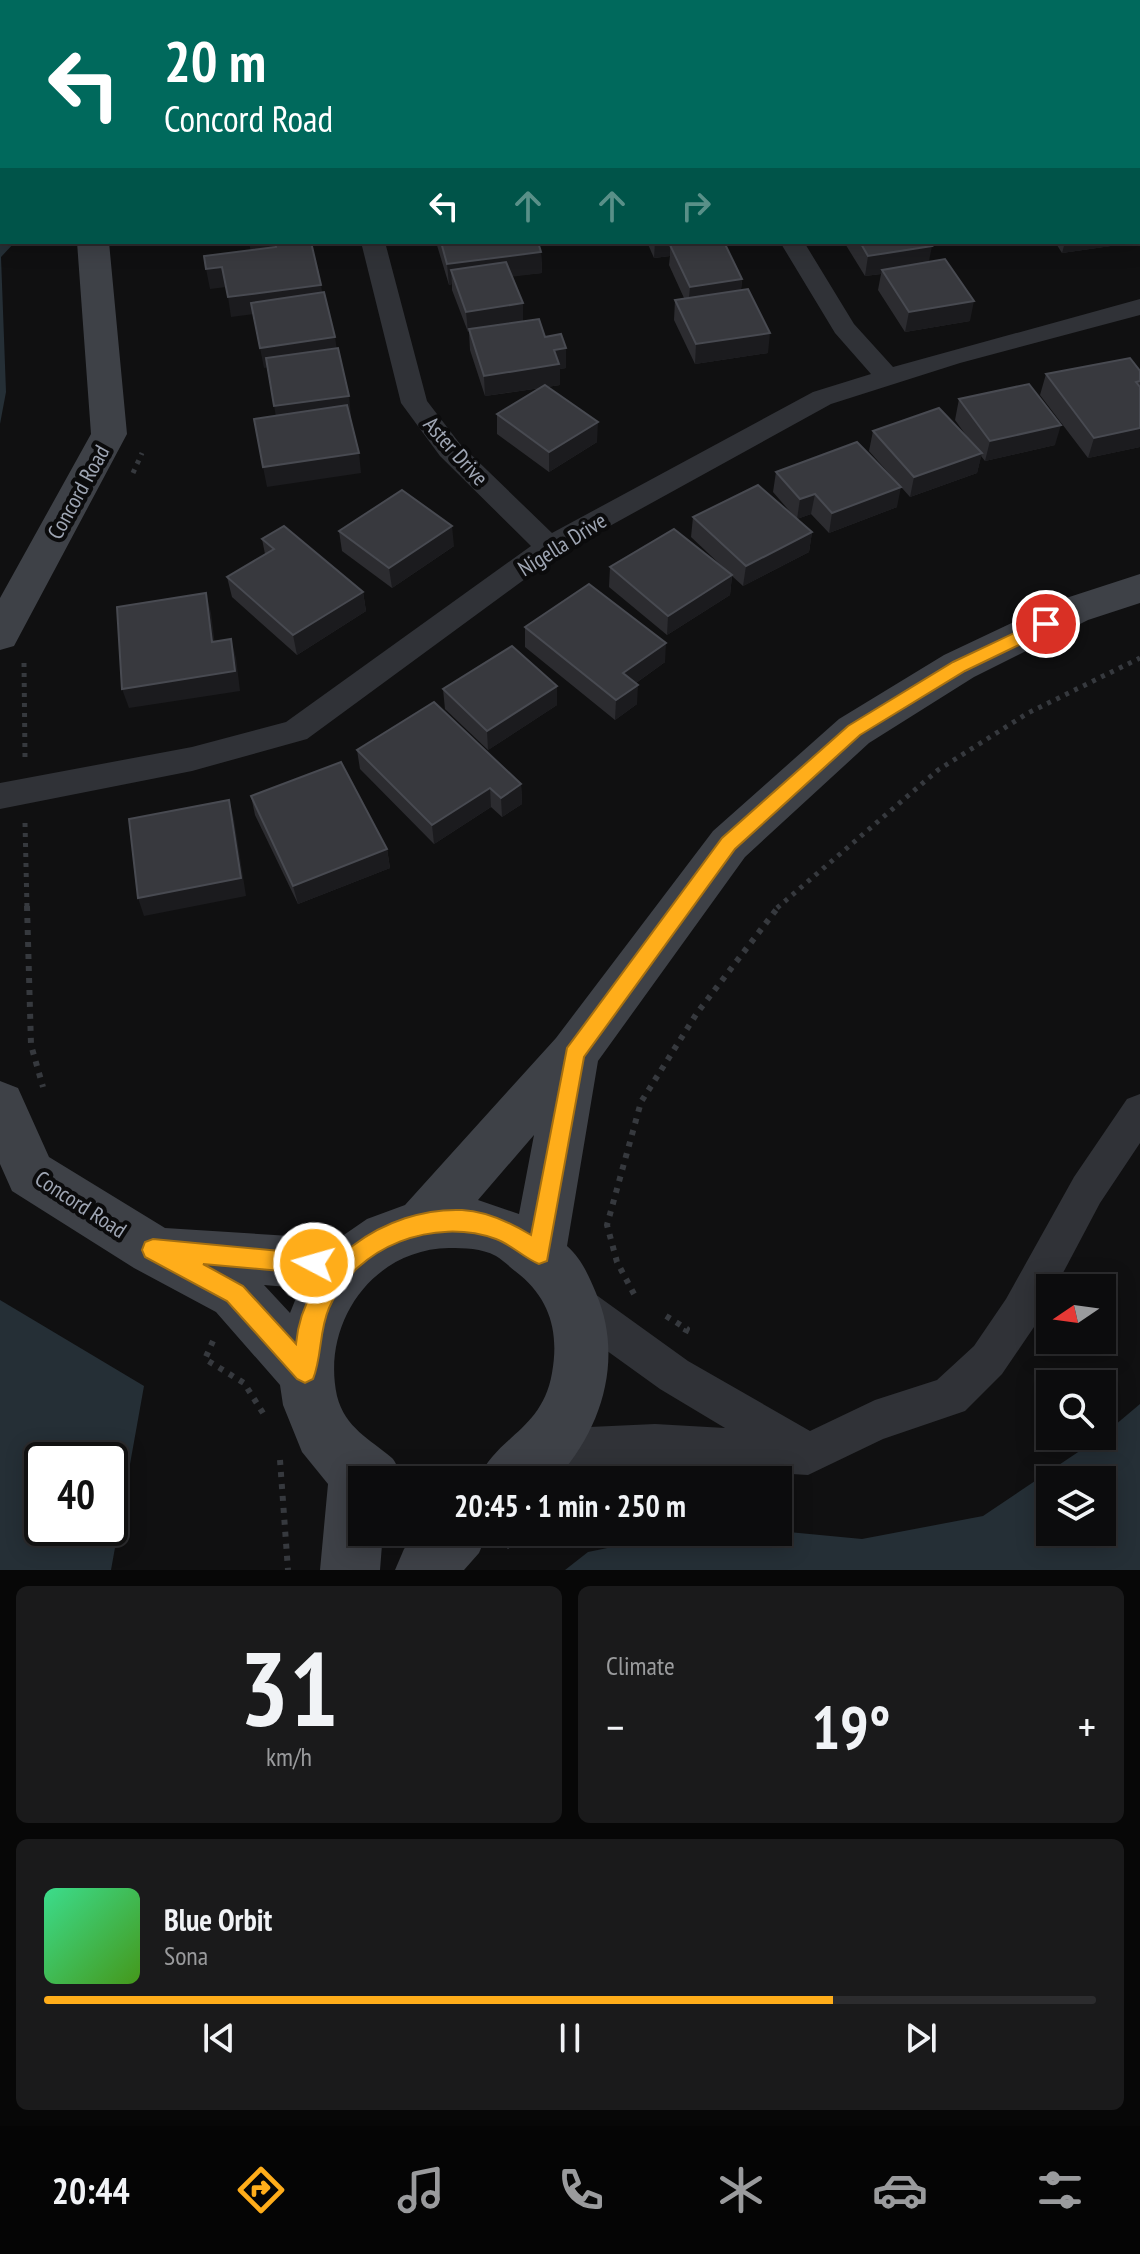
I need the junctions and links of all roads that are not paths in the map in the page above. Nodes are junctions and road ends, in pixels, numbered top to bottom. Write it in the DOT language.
graph roads {
  1 [pos="93,244"];
  2 [pos="374,244"];
  3 [pos="793,244"];
  4 [pos="1140,307"];
  5 [pos="888,377"];
  6 [pos="549,547"];
  7 [pos="1140,588"];
  8 [pos="12,641"];
  9 [pos="13,793"];
  10 [pos="574,1054"];
  11 [pos="23,1102"];
  12 [pos="1140,1111"];
  13 [pos="424,1222"];
  14 [pos="153,1250"];
  15 [pos="539,1253"];
  16 [pos="345,1266"];
  17 [pos="574,1303"];
  18 [pos="305,1371"];
  19 [pos="808,1454"];
  20 [pos="526,1465"];
  21 [pos="354,1466"];
  22 [pos="354,1546"];
  23 [pos="446,1546"];
  24 [pos="350,1570"];
  25 [pos="425,1570"];
  1 -- 8 [label="street, Concord Road"];
  2 -- 6 [label="street, Aster Drive"];
  3 -- 5 [label="street"];
  4 -- 5 [label="street, Nigella Drive"];
  5 -- 6 [label="street, Nigella Drive"];
  6 -- 9 [label="street, Nigella Drive"];
  7 -- 10 [label="street"];
  10 -- 13 [label="street"];
  10 -- 15 [label="street"];
  11 -- 14 [label="street, Concord Road"];
  12 -- 19 [label="street"];
  13 -- 15 [label="street"];
  13 -- 16 [label="street"];
  14 -- 16 [label="street, Concord Road"];
  14 -- 18 [label="street, Concord Road"];
  15 -- 17 [label="street"];
  16 -- 18 [label="street"];
  17 -- 19 [label="street"];
  17 -- 20 [label="street"];
  18 -- 21 [label="street"];
  19 -- 20 [label="street"];
  22 -- 24 [label="street"];
  23 -- 25 [label="street"];
}
